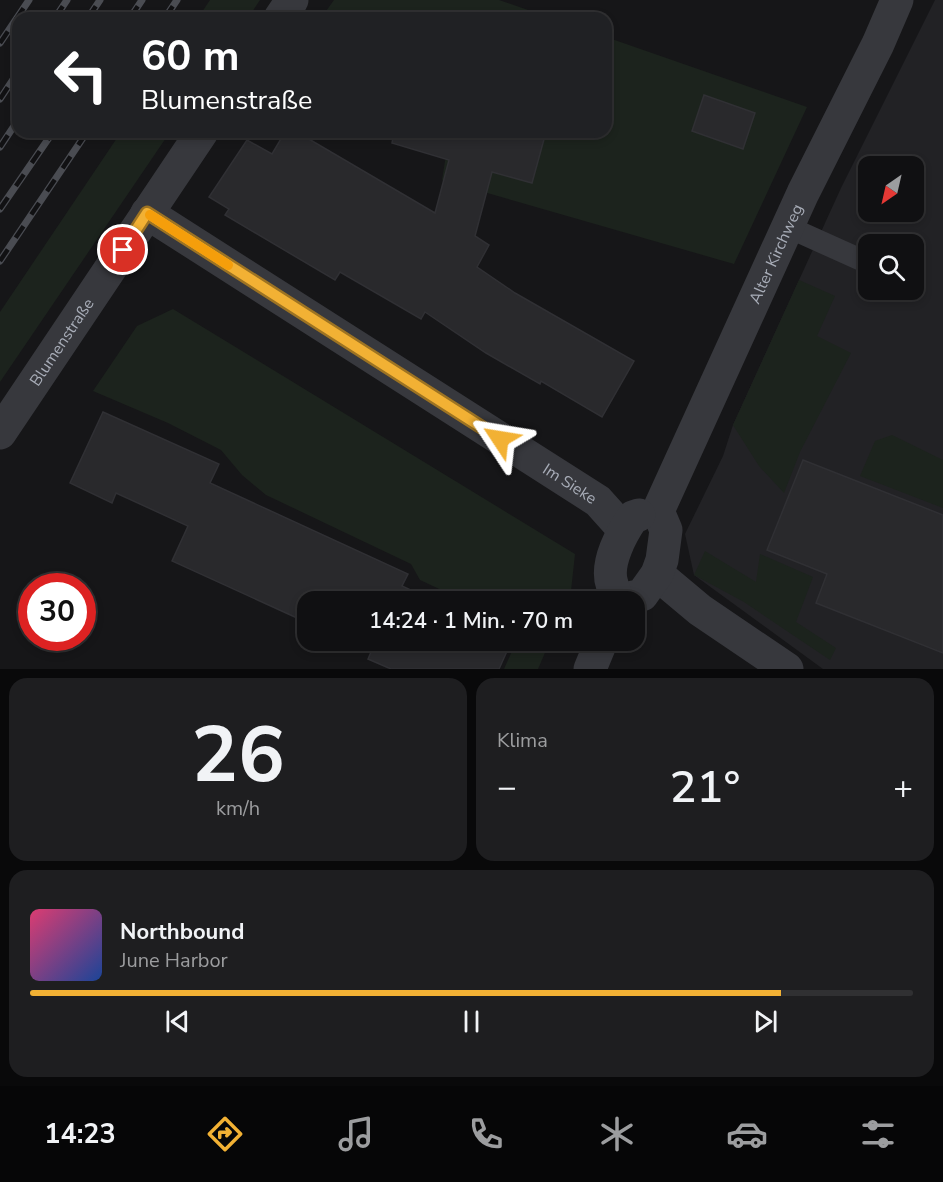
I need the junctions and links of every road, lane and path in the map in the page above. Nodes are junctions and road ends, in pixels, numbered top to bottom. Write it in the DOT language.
graph roads {
  1 [pos="897,0"];
  2 [pos="198,138"];
  3 [pos="147,213"];
  4 [pos="788,227"];
  5 [pos="858,258"];
  6 [pos="0,433"];
  7 [pos="658,511"];
  8 [pos="624,530"];
  9 [pos="657,574"];
  10 [pos="614,591"];
  11 [pos="645,591"];
  12 [pos="597,651"];
  13 [pos="590,669"];
  14 [pos="787,669"];
  1 -- 4 [label="street, Alter Kirchweg"];
  2 -- 3 [label="street, Blumenstraße"];
  3 -- 6 [label="street, Blumenstraße"];
  3 -- 8 [label="street, Im Sieke"];
  4 -- 5 [label="lane"];
  4 -- 7 [label="street, Alter Kirchweg"];
  7 -- 8 [label="street"];
  7 -- 9 [label="street"];
  8 -- 10 [label="street"];
  9 -- 11 [label="street"];
  9 -- 14 [label="street"];
  12 -- 13 [label="street"];
}
